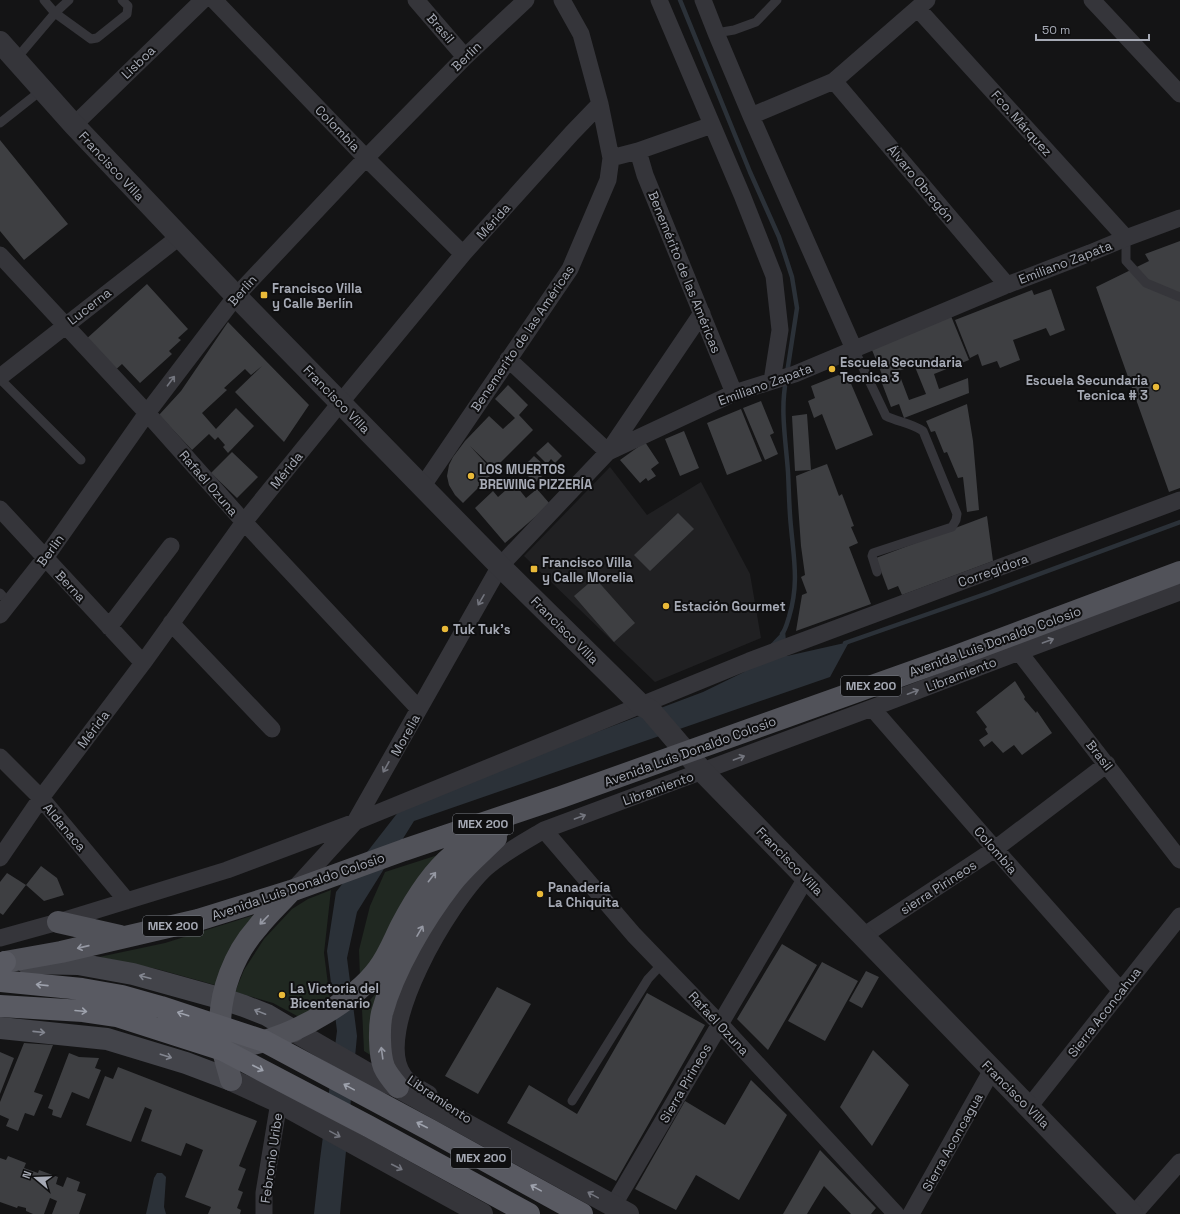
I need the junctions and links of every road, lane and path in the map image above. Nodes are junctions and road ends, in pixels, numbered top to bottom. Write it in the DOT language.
graph roads {
  1 [pos="44,0"];
  2 [pos="69,0"];
  3 [pos="122,0"];
  4 [pos="203,0"];
  5 [pos="214,0"];
  6 [pos="416,0"];
  7 [pos="526,0"];
  8 [pos="562,0"];
  9 [pos="658,0"];
  10 [pos="703,0"];
  11 [pos="777,0"];
  12 [pos="1092,0"];
  13 [pos="922,4"];
  14 [pos="56,13"];
  15 [pos="716,34"];
  16 [pos="0,42"];
  17 [pos="465,57"];
  18 [pos="16,59"];
  19 [pos="834,81"];
  20 [pos="43,89"];
  21 [pos="1180,94"];
  22 [pos="600,104"];
  23 [pos="751,116"];
  24 [pos="0,123"];
  25 [pos="74,124"];
  26 [pos="712,125"];
  27 [pos="638,151"];
  28 [pos="366,158"];
  29 [pos="611,158"];
  30 [pos="1180,218"];
  31 [pos="179,237"];
  32 [pos="1126,238"];
  33 [pos="463,254"];
  34 [pos="0,255"];
  35 [pos="1007,285"];
  36 [pos="236,296"];
  37 [pos="1180,297"];
  38 [pos="702,313"];
  39 [pos="65,325"];
  40 [pos="854,349"];
  41 [pos="508,359"];
  42 [pos="0,378"];
  43 [pos="782,378"];
  44 [pos="734,393"];
  45 [pos="341,402"];
  46 [pos="148,413"];
  47 [pos="608,452"];
  48 [pos="81,460"];
  49 [pos="422,486"];
  50 [pos="1180,500"];
  51 [pos="0,509"];
  52 [pos="244,522"];
  53 [pos="171,546"];
  54 [pos="45,558"];
  55 [pos="500,566"];
  56 [pos="877,572"];
  57 [pos="1180,578"];
  58 [pos="3,604"];
  59 [pos="171,623"];
  60 [pos="109,627"];
  61 [pos="1019,652"];
  62 [pos="143,663"];
  63 [pos="961,664"];
  64 [pos="645,708"];
  65 [pos="872,708"];
  66 [pos="419,709"];
  67 [pos="272,729"];
  68 [pos="680,746"];
  69 [pos="0,757"];
  70 [pos="1107,764"];
  71 [pos="702,771"];
  72 [pos="561,797"];
  73 [pos="41,798"];
  74 [pos="355,822"];
  75 [pos="509,824"];
  76 [pos="544,830"];
  77 [pos="995,849"];
  78 [pos="0,858"];
  79 [pos="1180,860"];
  80 [pos="806,878"];
  81 [pos="291,891"];
  82 [pos="127,901"];
  83 [pos="1180,916"];
  84 [pos="58,922"];
  85 [pos="863,936"];
  86 [pos="126,937"];
  87 [pos="0,938"];
  88 [pos="662,964"];
  89 [pos="1,968"];
  90 [pos="1121,991"];
  91 [pos="223,999"];
  92 [pos="0,1006"];
  93 [pos="720,1024"];
  94 [pos="220,1026"];
  95 [pos="301,1027"];
  96 [pos="0,1028"];
  97 [pos="264,1041"];
  98 [pos="223,1050"];
  99 [pos="992,1070"];
  100 [pos="231,1080"];
  101 [pos="398,1088"];
  102 [pos="572,1101"];
  103 [pos="279,1102"];
  104 [pos="1029,1107"];
  105 [pos="512,1151"];
  106 [pos="1180,1162"];
  107 [pos="480,1187"];
  108 [pos="620,1210"];
  109 [pos="477,1213"];
  110 [pos="264,1214"];
  111 [pos="511,1214"];
  112 [pos="529,1214"];
  113 [pos="582,1214"];
  114 [pos="896,1214"];
  115 [pos="911,1214"];
  116 [pos="1133,1214"];
  1 -- 14 [label="lane"];
  2 -- 14 [label="lane"];
  3 -- 14 [label="lane"];
  4 -- 25 [label="street, Lisboa"];
  5 -- 28 [label="street, Colombia"];
  6 -- 17 [label="street, Brasil"];
  7 -- 17 [label="street, Berlin"];
  8 -- 22 [label="street"];
  9 -- 26 [label="street"];
  10 -- 15 [label="street"];
  11 -- 15 [label="lane"];
  12 -- 21 [label="street"];
  13 -- 19 [label="street"];
  13 -- 32 [label="street, Fco. Márquez"];
  14 -- 18 [label="lane"];
  15 -- 23 [label="street"];
  16 -- 18 [label="street, Francisco Villa"];
  17 -- 28 [label="street, Berlin"];
  18 -- 20 [label="street, Francisco Villa"];
  19 -- 23 [label="street"];
  19 -- 35 [label="street, Álvaro Obregón"];
  20 -- 24 [label="lane"];
  20 -- 25 [label="street, Francisco Villa"];
  22 -- 29 [label="street"];
  22 -- 33 [label="street, Mérida"];
  23 -- 40 [label="street"];
  25 -- 31 [label="street, Francisco Villa"];
  26 -- 27 [label="street"];
  26 -- 43 [label="street"];
  27 -- 29 [label="street"];
  27 -- 38 [label="street, Benemérito de las Américas"];
  28 -- 33 [label="street, Colombia"];
  28 -- 36 [label="street, Berlin"];
  29 -- 41 [label="street, Benemerito de las Américas"];
  30 -- 32 [label="street, Emiliano Zapata"];
  31 -- 36 [label="street, Francisco Villa"];
  31 -- 39 [label="street, Lucerna"];
  32 -- 35 [label="street, Emiliano Zapata"];
  32 -- 37 [label="lane"];
  33 -- 45 [label="street, Mérida"];
  34 -- 39 [label="street, Rafaél Ozuna"];
  35 -- 40 [label="street, Emiliano Zapata"];
  36 -- 45 [label="street, Francisco Villa"];
  46 -- 36 [label="street, Berlin, one-way"];
  38 -- 44 [label="street, Benemérito de las Américas"];
  38 -- 47 [label="street"];
  39 -- 42 [label="street, Lucerna"];
  39 -- 46 [label="street, Rafaél Ozuna"];
  40 -- 43 [label="street, Emiliano Zapata"];
  40 -- 56 [label="lane"];
  41 -- 47 [label="street"];
  41 -- 49 [label="street, Benemerito de las Américas"];
  42 -- 48 [label="lane"];
  43 -- 44 [label="street, Emiliano Zapata"];
  44 -- 47 [label="street, Emiliano Zapata"];
  45 -- 49 [label="street, Francisco Villa"];
  45 -- 52 [label="street, Mérida"];
  46 -- 52 [label="street, Rafaél Ozuna"];
  46 -- 54 [label="street, Berlin"];
  47 -- 55 [label="street, Emiliano Zapata"];
  49 -- 55 [label="street, Francisco Villa"];
  50 -- 64 [label="street, Corregidora"];
  51 -- 54 [label="street, Berna"];
  52 -- 59 [label="street, Mérida"];
  52 -- 66 [label="street, Rafaél Ozuna"];
  53 -- 60 [label="street"];
  54 -- 58 [label="street, Berlin"];
  54 -- 60 [label="street, Berna"];
  55 -- 64 [label="street, Francisco Villa"];
  55 -- 66 [label="street, Morelia, one-way"];
  61 -- 57 [label="street, Libramiento, one-way"];
  57 -- 63 [label="main road, Avenida Luis Donaldo Colosio / MEX 200"];
  59 -- 62 [label="street, Mérida"];
  59 -- 67 [label="street"];
  60 -- 62 [label="street, Berna"];
  61 -- 63 [label="street, Libramiento"];
  61 -- 70 [label="street, Brasil"];
  62 -- 73 [label="street, Mérida"];
  65 -- 63 [label="street, Libramiento, one-way"];
  63 -- 68 [label="main road, Avenida Luis Donaldo Colosio / MEX 200"];
  64 -- 68 [label="street, Francisco Villa"];
  64 -- 74 [label="street, Corregidora"];
  71 -- 65 [label="street, Libramiento, one-way"];
  65 -- 77 [label="street, Colombia"];
  66 -- 74 [label="street, Morelia, one-way"];
  68 -- 71 [label="street, Francisco Villa"];
  68 -- 72 [label="main road, Avenida Luis Donaldo Colosio / MEX 200"];
  69 -- 73 [label="street, Aldanaca"];
  70 -- 77 [label="street, sierra Pirineos"];
  70 -- 79 [label="street, Brasil"];
  76 -- 71 [label="street, Libramiento, one-way"];
  71 -- 80 [label="street, Francisco Villa"];
  72 -- 75 [label="main road, Avenida Luis Donaldo Colosio / MEX 200"];
  72 -- 81 [label="main road, Avenida Luis Donaldo Colosio / MEX 200"];
  73 -- 78 [label="street, Mérida"];
  73 -- 82 [label="street, Aldanaca"];
  74 -- 81 [label="street, Morelia"];
  74 -- 82 [label="street, Corregidora"];
  95 -- 75 [label="main road, Avenida Luis Donaldo Colosio / MEX 200, one-way"];
  101 -- 75 [label="main road, one-way"];
  76 -- 88 [label="street, Rafaél Ozuna"];
  76 -- 105 [label="street, Libramiento"];
  77 -- 85 [label="street, sierra Pirineos"];
  77 -- 90 [label="street, Colombia"];
  80 -- 85 [label="street, Francisco Villa"];
  80 -- 93 [label="street, Sierra Pirineos"];
  81 -- 86 [label="main road, Avenida Luis Donaldo Colosio / MEX 200"];
  81 -- 91 [label="main road, one-way"];
  82 -- 84 [label="street, Corregidora"];
  83 -- 90 [label="street, Sierra Aconcahua"];
  84 -- 86 [label="main road"];
  84 -- 87 [label="street, Corregidora"];
  85 -- 99 [label="street, Francisco Villa"];
  86 -- 89 [label="main road, Avenida Luis Donaldo Colosio / MEX 200, one-way"];
  88 -- 93 [label="street, Rafaél Ozuna"];
  88 -- 102 [label="lane"];
  91 -- 89 [label="main road, one-way"];
  94 -- 89 [label="highway, MEX 200, one-way"];
  90 -- 104 [label="street, Sierra Aconcahua"];
  91 -- 94 [label="main road"];
  95 -- 91 [label="main road, one-way"];
  92 -- 98 [label="highway, MEX 200, one-way"];
  93 -- 108 [label="street, Sierra Pirineos"];
  93 -- 114 [label="street, Rafaél Ozuna"];
  94 -- 97 [label="highway, MEX 200"];
  94 -- 98 [label="main road"];
  95 -- 97 [label="main road, MEX 200"];
  95 -- 101 [label="street"];
  96 -- 100 [label="main road, one-way"];
  97 -- 98 [label="main road, MEX 200"];
  113 -- 97 [label="highway, MEX 200, one-way"];
  98 -- 100 [label="main road"];
  98 -- 107 [label="highway, MEX 200, one-way"];
  99 -- 104 [label="street, Francisco Villa"];
  99 -- 115 [label="street, Sierra Aconcagua"];
  100 -- 103 [label="street"];
  101 -- 105 [label="street"];
  103 -- 109 [label="street, one-way"];
  103 -- 110 [label="street, Febronio Uribe"];
  104 -- 116 [label="street, Francisco Villa"];
  108 -- 105 [label="street, one-way"];
  106 -- 116 [label="street"];
  107 -- 111 [label="highway"];
  107 -- 112 [label="highway, MEX 200"];
}
